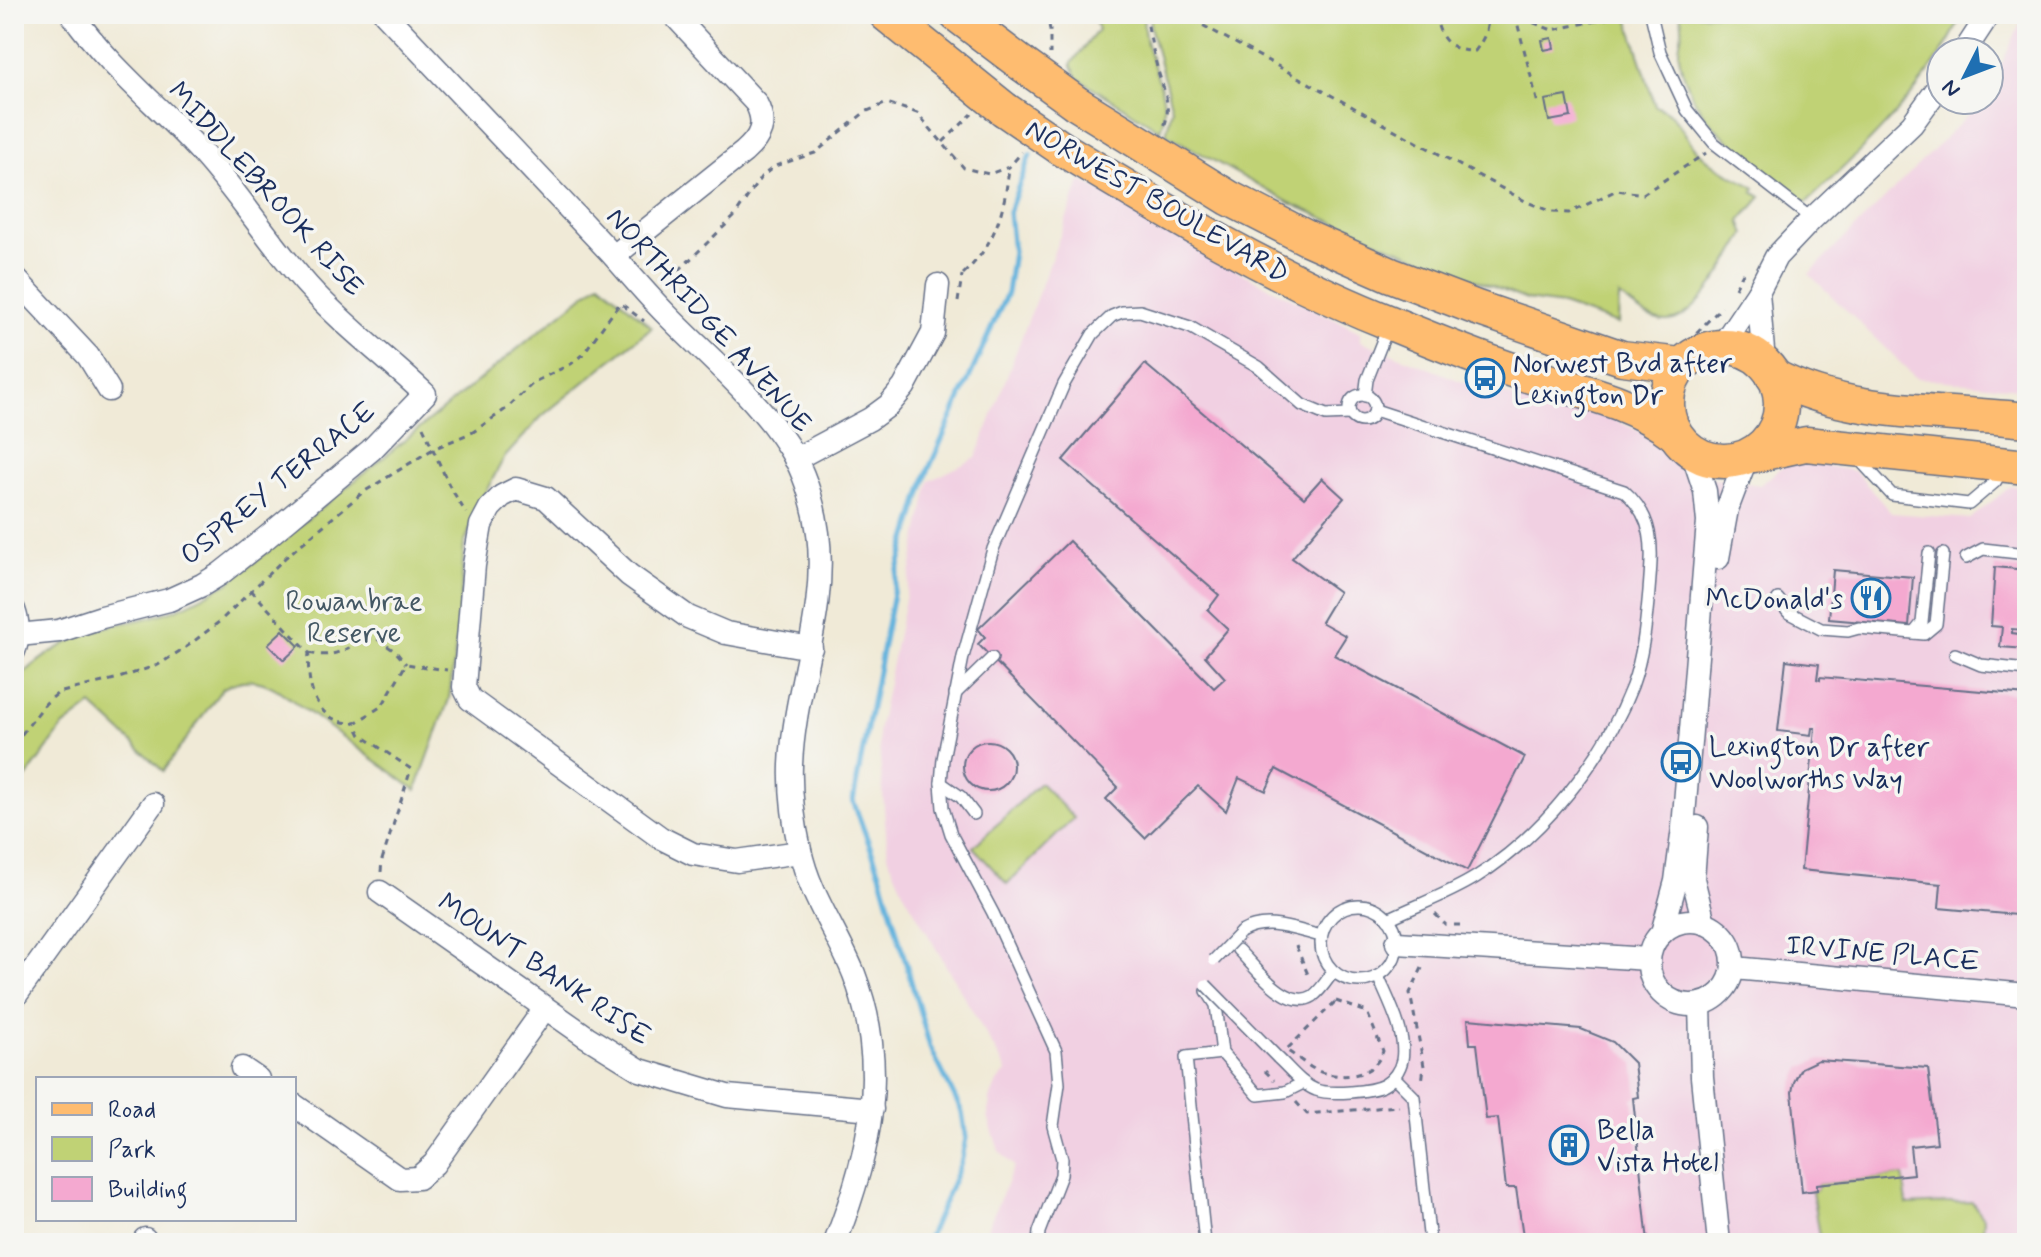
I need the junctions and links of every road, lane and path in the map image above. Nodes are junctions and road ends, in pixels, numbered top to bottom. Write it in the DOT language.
graph roads {
  1 [pos="72,14"];
  2 [pos="385,14"];
  3 [pos="673,14"];
  4 [pos="886,14"];
  5 [pos="956,14"];
  6 [pos="1047,14"];
  7 [pos="1146,14"];
  8 [pos="1182,14"];
  9 [pos="1436,14"];
  10 [pos="1487,14"];
  11 [pos="1630,14"];
  12 [pos="1651,14"];
  13 [pos="1989,14"];
  14 [pos="1514,15"];
  15 [pos="1975,36"];
  16 [pos="1036,64"];
  17 [pos="996,103"];
  18 [pos="1538,104"];
  19 [pos="1925,106"];
  20 [pos="1164,128"];
  21 [pos="942,143"];
  22 [pos="1716,145"];
  23 [pos="1026,148"];
  24 [pos="1009,167"];
  25 [pos="1812,219"];
  26 [pos="614,256"];
  27 [pos="1746,269"];
  28 [pos="962,275"];
  29 [pos="14,277"];
  30 [pos="938,285"];
  31 [pos="1732,292"];
  32 [pos="1758,292"];
  33 [pos="681,301"];
  34 [pos="1720,309"];
  35 [pos="1734,310"];
  36 [pos="955,312"];
  37 [pos="647,322"];
  38 [pos="1389,323"];
  39 [pos="1721,347"];
  40 [pos="1682,354"];
  41 [pos="1768,369"];
  42 [pos="109,390"];
  43 [pos="1365,396"];
  44 [pos="419,400"];
  45 [pos="1890,409"];
  46 [pos="1375,410"];
  47 [pos="1350,414"];
  48 [pos="2027,420"];
  49 [pos="1683,441"];
  50 [pos="433,449"];
  51 [pos="1750,457"];
  52 [pos="795,459"];
  53 [pos="2016,466"];
  54 [pos="481,525"];
  55 [pos="1929,553"];
  56 [pos="1943,554"];
  57 [pos="2027,554"];
  58 [pos="1966,558"];
  59 [pos="251,590"];
  60 [pos="1778,599"];
  61 [pos="14,610"];
  62 [pos="1914,633"];
  63 [pos="16,643"];
  64 [pos="811,648"];
  65 [pos="309,653"];
  66 [pos="1955,654"];
  67 [pos="992,658"];
  68 [pos="406,664"];
  69 [pos="2027,670"];
  70 [pos="466,671"];
  71 [pos="955,695"];
  72 [pos="355,723"];
  73 [pos="14,744"];
  74 [pos="941,783"];
  75 [pos="153,804"];
  76 [pos="974,814"];
  77 [pos="800,852"];
  78 [pos="380,892"];
  79 [pos="1435,914"];
  80 [pos="1388,919"];
  81 [pos="1704,923"];
  82 [pos="1446,925"];
  83 [pos="1662,933"];
  84 [pos="1321,936"];
  85 [pos="1397,943"];
  86 [pos="1296,946"];
  87 [pos="1238,950"];
  88 [pos="1648,959"];
  89 [pos="1214,960"];
  90 [pos="1422,968"];
  91 [pos="1734,968"];
  92 [pos="1333,972"];
  93 [pos="1378,976"];
  94 [pos="1309,977"];
  95 [pos="1410,993"];
  96 [pos="2027,995"];
  97 [pos="14,998"];
  98 [pos="1336,1001"];
  99 [pos="1700,1005"];
  100 [pos="545,1008"];
  101 [pos="1222,1053"];
  102 [pos="1394,1077"];
  103 [pos="1303,1083"];
  104 [pos="296,1106"];
  105 [pos="872,1109"];
  106 [pos="835,1243"];
  107 [pos="1038,1243"];
  108 [pos="1205,1243"];
  109 [pos="1430,1243"];
  110 [pos="1719,1243"];
  1 -- 44 [label="street, MIDDLEBROOK RISE"];
  2 -- 26 [label="street, NORTHRIDGE AVENUE"];
  3 -- 26 [label="street"];
  4 -- 17 [label="main road, NORWEST BOULEVARD"];
  5 -- 16 [label="main road, NORWEST BOULEVARD"];
  6 -- 16 [label="path"];
  7 -- 20 [label="path"];
  8 -- 22 [label="path"];
  9 -- 10 [label="path"];
  11 -- 14 [label="path"];
  12 -- 22 [label="lane"];
  13 -- 15 [label="street"];
  14 -- 18 [label="path"];
  16 -- 40 [label="main road, NORWEST BOULEVARD, bridge"];
  17 -- 21 [label="path"];
  17 -- 38 [label="main road, NORWEST BOULEVARD, bridge"];
  19 -- 25 [label="street"];
  21 -- 24 [label="path"];
  21 -- 33 [label="path"];
  22 -- 25 [label="lane"];
  23 -- 24 [label="path"];
  24 -- 28 [label="path"];
  25 -- 32 [label="street"];
  26 -- 52 [label="street, NORTHRIDGE AVENUE"];
  27 -- 31 [label="path"];
  28 -- 30 [label="path"];
  28 -- 36 [label="path"];
  29 -- 42 [label="street"];
  30 -- 52 [label="street"];
  32 -- 35 [label="street"];
  32 -- 41 [label="street"];
  34 -- 35 [label="path"];
  34 -- 35 [label="path"];
  34 -- 40 [label="path"];
  35 -- 39 [label="street"];
  37 -- 50 [label="path"];
  38 -- 43 [label="lane"];
  38 -- 49 [label="main road, NORWEST BOULEVARD"];
  39 -- 40 [label="main road"];
  39 -- 41 [label="main road"];
  40 -- 49 [label="main road"];
  41 -- 45 [label="main road"];
  41 -- 51 [label="main road"];
  43 -- 46 [label="lane"];
  43 -- 47 [label="lane"];
  44 -- 50 [label="path"];
  44 -- 63 [label="street, OSPREY TERRACE"];
  45 -- 48 [label="main road"];
  45 -- 53 [label="main road"];
  46 -- 47 [label="lane"];
  46 -- 80 [label="lane"];
  47 -- 71 [label="lane"];
  49 -- 51 [label="main road"];
  49 -- 83 [label="street"];
  50 -- 54 [label="path"];
  50 -- 59 [label="path"];
  51 -- 53 [label="main road"];
  51 -- 81 [label="street"];
  52 -- 64 [label="street, NORTHRIDGE AVENUE"];
  54 -- 64 [label="street"];
  54 -- 70 [label="street"];
  55 -- 62 [label="lane"];
  56 -- 62 [label="lane"];
  57 -- 58 [label="lane"];
  59 -- 65 [label="path"];
  59 -- 73 [label="path"];
  60 -- 62 [label="lane"];
  61 -- 63 [label="street"];
  64 -- 77 [label="street, NORTHRIDGE AVENUE"];
  65 -- 68 [label="path"];
  65 -- 72 [label="path"];
  66 -- 69 [label="lane"];
  67 -- 71 [label="lane"];
  68 -- 70 [label="path"];
  68 -- 72 [label="path"];
  70 -- 77 [label="street"];
  71 -- 74 [label="lane"];
  72 -- 78 [label="path"];
  74 -- 76 [label="lane"];
  74 -- 107 [label="lane"];
  75 -- 97 [label="street"];
  77 -- 105 [label="street, NORTHRIDGE AVENUE"];
  78 -- 100 [label="street, MOUNT BANK RISE"];
  79 -- 82 [label="path"];
  80 -- 84 [label="lane"];
  80 -- 85 [label="lane"];
  81 -- 83 [label="street"];
  81 -- 91 [label="street"];
  83 -- 88 [label="street"];
  84 -- 89 [label="lane, bridge"];
  84 -- 92 [label="lane"];
  85 -- 88 [label="street"];
  85 -- 93 [label="lane"];
  86 -- 94 [label="path"];
  87 -- 92 [label="lane"];
  88 -- 99 [label="street"];
  90 -- 95 [label="path"];
  91 -- 96 [label="street, IRVINE PLACE"];
  91 -- 99 [label="street"];
  92 -- 93 [label="lane"];
  93 -- 102 [label="lane"];
  98 -- 98 [label="path"];
  99 -- 110 [label="street"];
  100 -- 104 [label="street"];
  100 -- 105 [label="street, MOUNT BANK RISE"];
  101 -- 103 [label="lane"];
  101 -- 103 [label="lane, bridge"];
  101 -- 108 [label="lane"];
  102 -- 103 [label="lane"];
  102 -- 109 [label="lane"];
  105 -- 106 [label="street, NORTHRIDGE AVENUE"];
}
